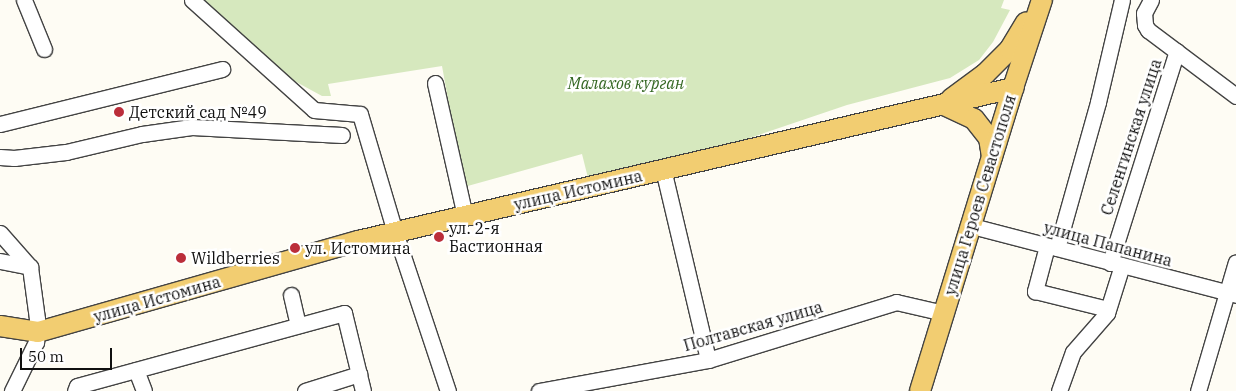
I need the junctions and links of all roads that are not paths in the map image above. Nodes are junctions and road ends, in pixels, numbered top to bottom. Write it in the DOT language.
graph roads {
  1 [pos="24,0"];
  2 [pos="192,0"];
  3 [pos="1041,0"];
  4 [pos="1122,0"];
  5 [pos="1151,0"];
  6 [pos="44,49"];
  7 [pos="1177,51"];
  8 [pos="222,69"];
  9 [pos="435,83"];
  10 [pos="1013,88"];
  11 [pos="1236,96"];
  12 [pos="944,105"];
  13 [pos="0,124"];
  14 [pos="342,135"];
  15 [pos="0,157"];
  16 [pos="992,157"];
  17 [pos="663,170"];
  18 [pos="465,216"];
  19 [pos="972,226"];
  20 [pos="395,232"];
  21 [pos="0,233"];
  22 [pos="1052,247"];
  23 [pos="0,261"];
  24 [pos="1236,262"];
  25 [pos="1116,264"];
  26 [pos="30,267"];
  27 [pos="1231,294"];
  28 [pos="290,296"];
  29 [pos="1108,309"];
  30 [pos="944,313"];
  31 [pos="298,325"];
  32 [pos="0,326"];
  33 [pos="38,332"];
  34 [pos="708,360"];
  35 [pos="136,370"];
  36 [pos="359,374"];
  37 [pos="95,386"];
  38 [pos="12,391"];
  39 [pos="75,391"];
  40 [pos="144,391"];
  41 [pos="305,391"];
  42 [pos="363,391"];
  43 [pos="448,391"];
  44 [pos="539,391"];
  45 [pos="920,391"];
  46 [pos="1059,391"];
  47 [pos="1198,391"];
  1 -- 6 [label="street"];
  2 -- 20 [label="street"];
  3 -- 10 [label="main road, улица Героев Севастополя"];
  3 -- 12 [label="main road"];
  4 -- 22 [label="street"];
  5 -- 7 [label="street"];
  7 -- 11 [label="street"];
  7 -- 25 [label="street, Селенгинская улица"];
  8 -- 13 [label="street"];
  9 -- 18 [label="street"];
  10 -- 12 [label="main road, улица Истомина"];
  10 -- 16 [label="main road, улица Героев Севастополя"];
  12 -- 16 [label="main road"];
  12 -- 17 [label="main road, улица Истомина"];
  14 -- 15 [label="street"];
  16 -- 19 [label="main road, улица Героев Севастополя"];
  17 -- 18 [label="main road, улица Истомина"];
  17 -- 34 [label="street"];
  18 -- 20 [label="main road, улица Истомина"];
  19 -- 22 [label="street, улица Папанина"];
  19 -- 30 [label="main road, улица Героев Севастополя"];
  20 -- 33 [label="main road, улица Истомина"];
  20 -- 43 [label="street"];
  21 -- 26 [label="street"];
  22 -- 25 [label="street, улица Папанина"];
  22 -- 29 [label="street"];
  23 -- 26 [label="street"];
  24 -- 27 [label="street"];
  25 -- 27 [label="street, улица Папанина"];
  25 -- 29 [label="street, Селенгинская улица"];
  26 -- 33 [label="street"];
  27 -- 47 [label="street"];
  28 -- 31 [label="street"];
  29 -- 46 [label="street, Селенгинская улица"];
  30 -- 34 [label="street, Полтавская улица"];
  30 -- 45 [label="main road, улица Героев Севастополя"];
  31 -- 35 [label="street"];
  31 -- 36 [label="street"];
  32 -- 33 [label="main road, улица Истомина"];
  33 -- 38 [label="street"];
  34 -- 44 [label="street, Полтавская улица"];
  35 -- 37 [label="street"];
  35 -- 40 [label="street"];
  36 -- 41 [label="street"];
  36 -- 42 [label="street"];
  37 -- 39 [label="street"];
}
